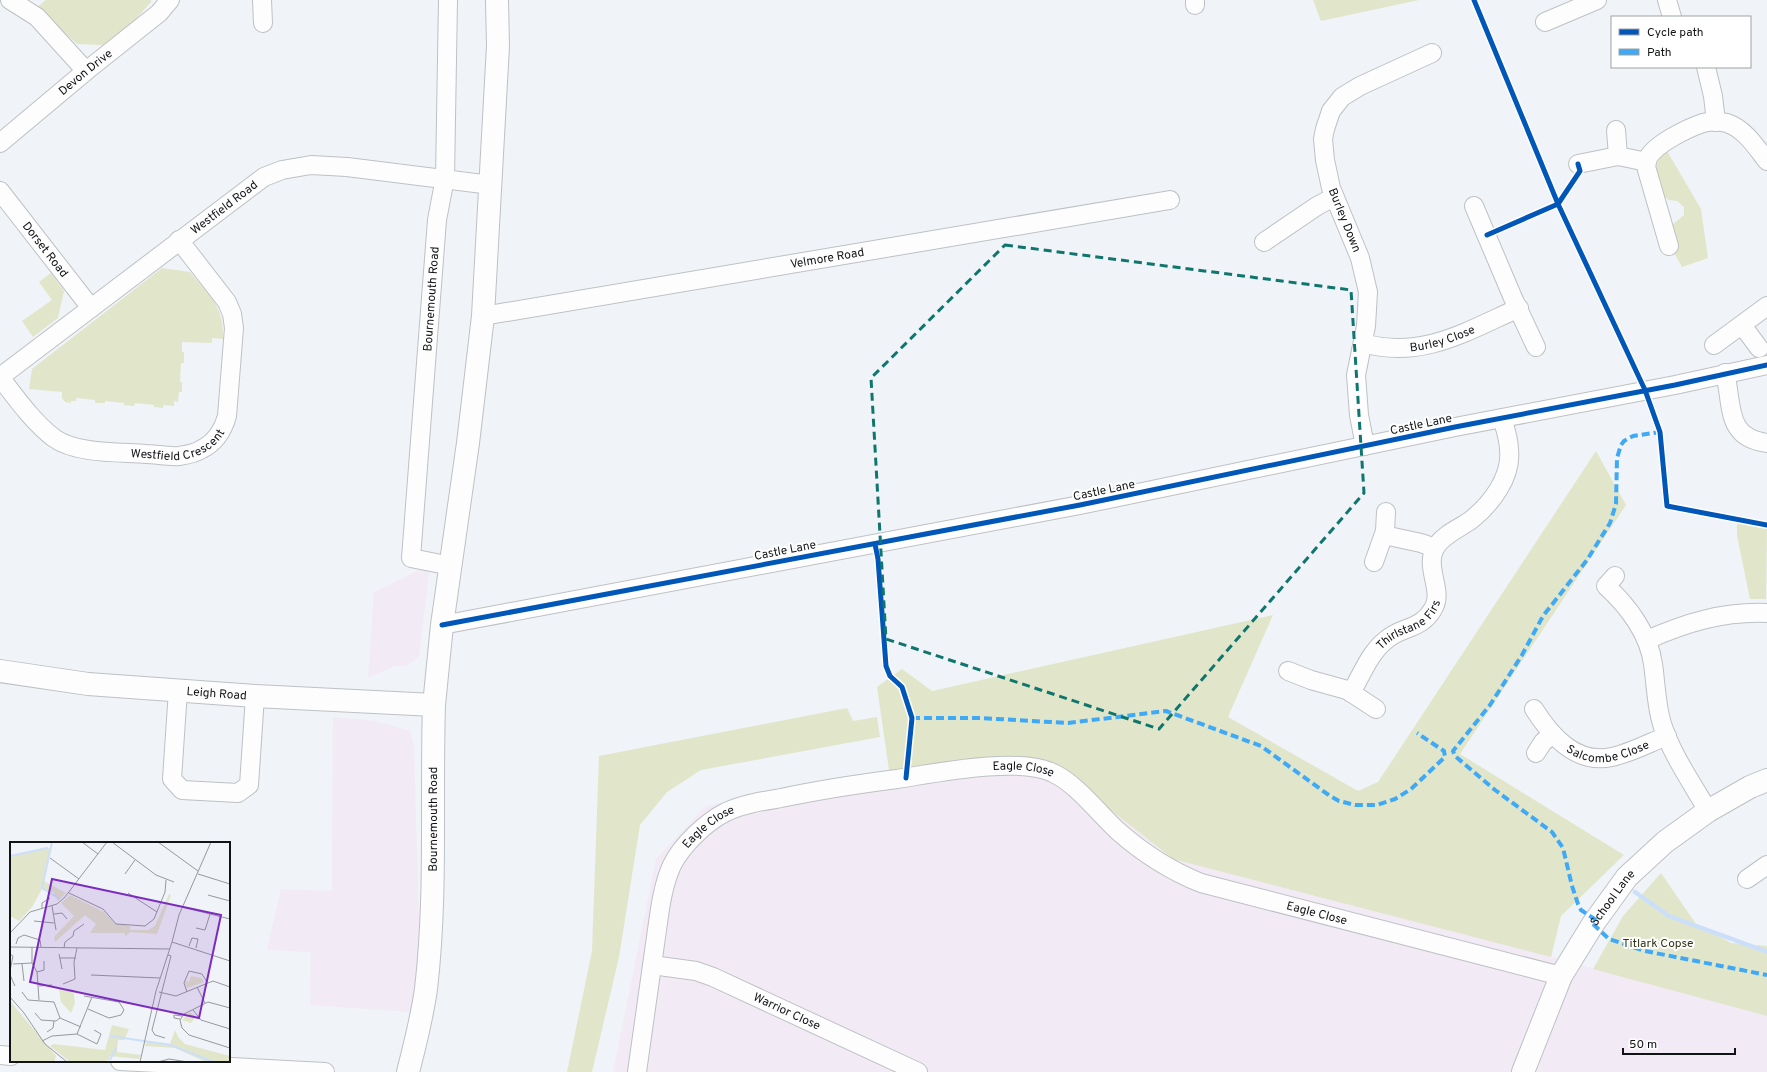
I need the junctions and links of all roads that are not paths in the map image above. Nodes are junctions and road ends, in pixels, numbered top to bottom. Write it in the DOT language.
graph roads {
  1 [pos="10,0"];
  2 [pos="170,0"];
  3 [pos="262,0"];
  4 [pos="448,0"];
  5 [pos="498,0"];
  6 [pos="1597,0"];
  7 [pos="1667,0"];
  8 [pos="1562,7"];
  9 [pos="1672,16"];
  10 [pos="1545,22"];
  11 [pos="263,23"];
  12 [pos="1432,53"];
  13 [pos="1706,68"];
  14 [pos="86,71"];
  15 [pos="1716,122"];
  16 [pos="1616,130"];
  17 [pos="0,143"];
  18 [pos="1618,156"];
  19 [pos="1767,161"];
  20 [pos="1647,162"];
  21 [pos="1578,164"];
  22 [pos="445,178"];
  23 [pos="491,184"];
  24 [pos="0,191"];
  25 [pos="1334,197"];
  26 [pos="1170,200"];
  27 [pos="1474,206"];
  28 [pos="180,240"];
  29 [pos="1264,242"];
  30 [pos="1669,246"];
  31 [pos="1767,306"];
  32 [pos="91,308"];
  33 [pos="1519,308"];
  34 [pos="483,316"];
  35 [pos="1742,325"];
  36 [pos="1363,343"];
  37 [pos="1714,344"];
  38 [pos="1536,347"];
  39 [pos="1759,348"];
  40 [pos="1767,365"];
  41 [pos="1725,373"];
  42 [pos="0,377"];
  43 [pos="1502,418"];
  44 [pos="1767,444"];
  45 [pos="1365,446"];
  46 [pos="1386,512"];
  47 [pos="1384,535"];
  48 [pos="1435,548"];
  49 [pos="1374,562"];
  50 [pos="451,566"];
  51 [pos="1615,576"];
  52 [pos="1767,613"];
  53 [pos="442,625"];
  54 [pos="1647,640"];
  55 [pos="0,671"];
  56 [pos="1288,671"];
  57 [pos="178,690"];
  58 [pos="1351,693"];
  59 [pos="255,696"];
  60 [pos="434,705"];
  61 [pos="1376,709"];
  62 [pos="1534,709"];
  63 [pos="1552,735"];
  64 [pos="1667,736"];
  65 [pos="1536,753"];
  66 [pos="1767,780"];
  67 [pos="1708,811"];
  68 [pos="1767,865"];
  69 [pos="1747,879"];
  70 [pos="652,965"];
  71 [pos="1561,976"];
  72 [pos="0,1055"];
  73 [pos="10,1056"];
  74 [pos="139,1062"];
  75 [pos="325,1072"];
  76 [pos="408,1072"];
  77 [pos="637,1072"];
  78 [pos="918,1072"];
  79 [pos="1523,1072"];
  1 -- 14 [label="street"];
  2 -- 14 [label="street, Devon Drive"];
  3 -- 11 [label="street"];
  4 -- 22 [label="street, Bournemouth Road"];
  5 -- 23 [label="street, Bournemouth Road"];
  6 -- 8 [label="street"];
  7 -- 9 [label="street"];
  8 -- 10 [label="street"];
  12 -- 25 [label="street, Burley Down"];
  13 -- 15 [label="street"];
  14 -- 17 [label="street, Devon Drive"];
  15 -- 19 [label="street"];
  15 -- 20 [label="street"];
  16 -- 18 [label="street"];
  18 -- 20 [label="street"];
  18 -- 21 [label="street"];
  20 -- 30 [label="street"];
  22 -- 23 [label="street, Westfield Road"];
  22 -- 28 [label="street, Westfield Road"];
  22 -- 50 [label="street, Bournemouth Road"];
  23 -- 34 [label="street, Bournemouth Road"];
  24 -- 32 [label="street, Dorset Road"];
  25 -- 29 [label="street"];
  25 -- 36 [label="street, Burley Down"];
  26 -- 34 [label="street, Velmore Road"];
  27 -- 33 [label="street"];
  28 -- 32 [label="street, Westfield Road"];
  28 -- 42 [label="street, Westfield Crescent"];
  31 -- 35 [label="street"];
  32 -- 42 [label="street, Westfield Road"];
  33 -- 36 [label="street, Burley Close"];
  33 -- 38 [label="street"];
  34 -- 50 [label="street, Bournemouth Road"];
  35 -- 37 [label="street"];
  35 -- 39 [label="street"];
  36 -- 45 [label="street, Burley Down"];
  40 -- 41 [label="street, Castle Lane"];
  41 -- 43 [label="street, Castle Lane"];
  41 -- 44 [label="street"];
  43 -- 45 [label="street, Castle Lane"];
  43 -- 48 [label="street"];
  45 -- 53 [label="street, Castle Lane"];
  46 -- 47 [label="street"];
  47 -- 48 [label="street"];
  47 -- 49 [label="street"];
  48 -- 58 [label="street, Thirlstane Firs"];
  50 -- 53 [label="street, Bournemouth Road"];
  51 -- 54 [label="street, Salcombe Close"];
  52 -- 54 [label="street"];
  53 -- 60 [label="street, Bournemouth Road"];
  54 -- 64 [label="street, Salcombe Close"];
  55 -- 57 [label="street, Leigh Road"];
  56 -- 58 [label="street"];
  57 -- 59 [label="street, Leigh Road"];
  57 -- 59 [label="street"];
  58 -- 61 [label="street"];
  59 -- 60 [label="street, Leigh Road"];
  60 -- 76 [label="street, Bournemouth Road"];
  62 -- 63 [label="street, Salcombe Close"];
  63 -- 64 [label="street, Salcombe Close"];
  63 -- 65 [label="street, Salcombe Close"];
  64 -- 67 [label="street, Salcombe Close"];
  66 -- 67 [label="street, School Lane"];
  67 -- 71 [label="street, School Lane"];
  68 -- 69 [label="street"];
  70 -- 71 [label="street, Eagle Close"];
  70 -- 77 [label="street, Eagle Close"];
  70 -- 78 [label="street, Warrior Close"];
  71 -- 79 [label="street, School Lane"];
  72 -- 73 [label="street"];
  74 -- 75 [label="street"];
}
